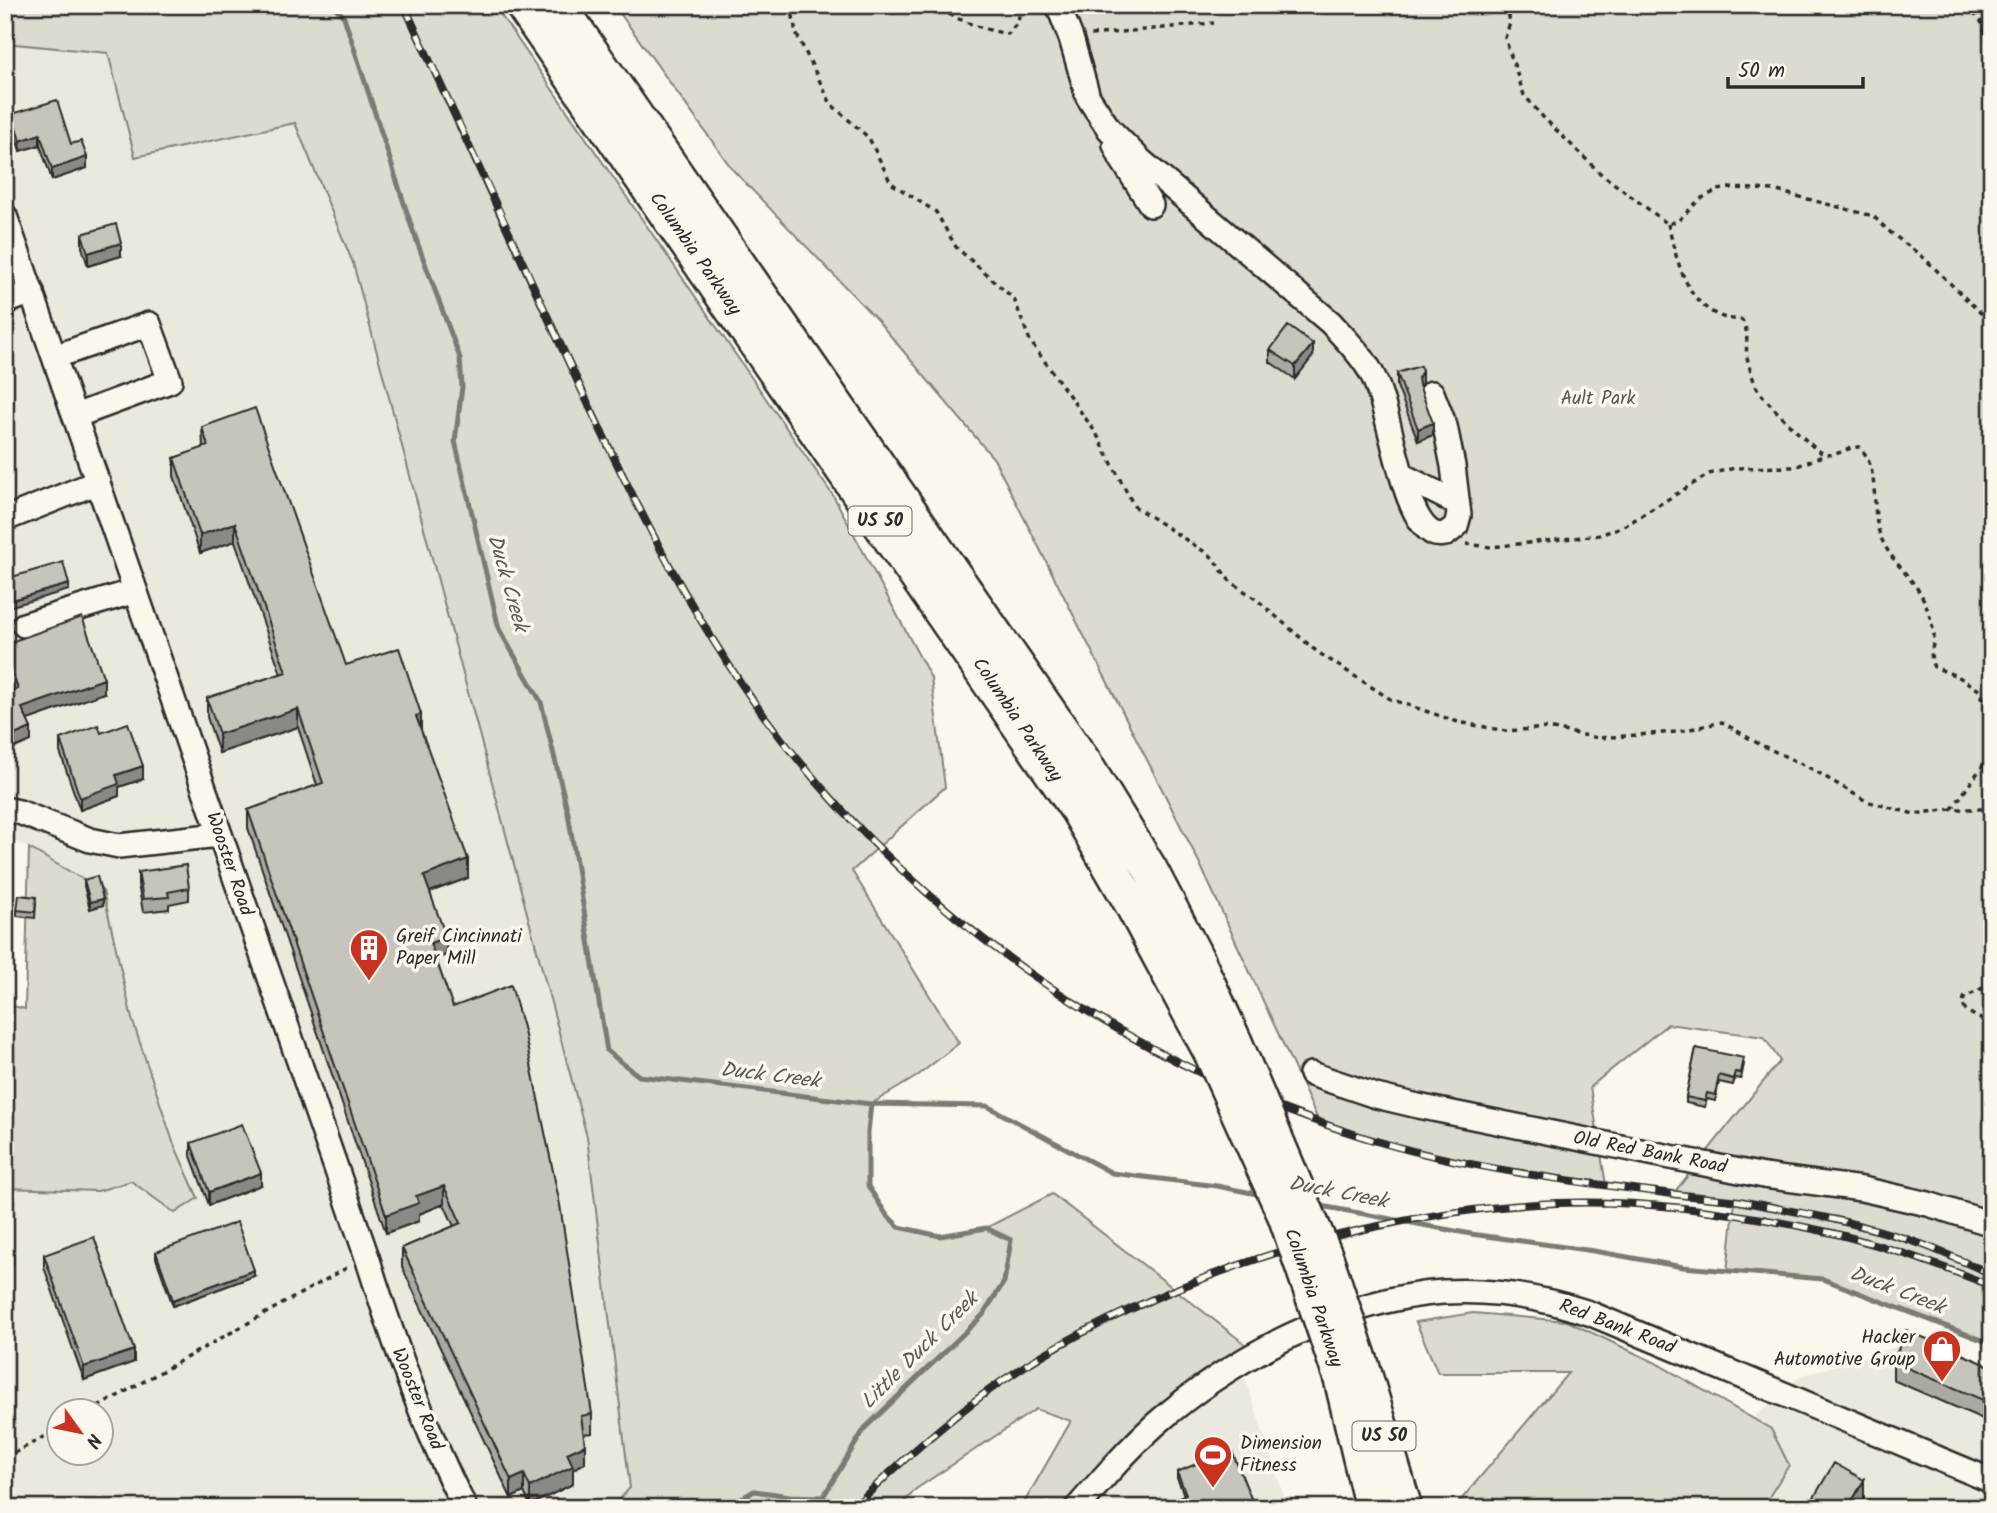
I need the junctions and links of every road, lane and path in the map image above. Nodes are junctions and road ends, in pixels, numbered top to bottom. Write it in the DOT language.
graph roads {
  1 [pos="522,5"];
  2 [pos="559,5"];
  3 [pos="791,5"];
  4 [pos="931,5"];
  5 [pos="1021,5"];
  6 [pos="1058,5"];
  7 [pos="1507,5"];
  8 [pos="1967,5"];
  9 [pos="1214,23"];
  10 [pos="1071,38"];
  11 [pos="1992,55"];
  12 [pos="1109,129"];
  13 [pos="1151,205"];
  14 [pos="5,216"];
  15 [pos="1668,224"];
  16 [pos="32,292"];
  17 [pos="5,302"];
  18 [pos="1992,324"];
  19 [pos="54,357"];
  20 [pos="1432,393"];
  21 [pos="75,416"];
  22 [pos="1825,455"];
  23 [pos="1403,476"];
  24 [pos="98,482"];
  25 [pos="1457,503"];
  26 [pos="5,519"];
  27 [pos="1446,534"];
  28 [pos="135,592"];
  29 [pos="24,625"];
  30 [pos="1992,717"];
  31 [pos="1992,741"];
  32 [pos="5,809"];
  33 [pos="1952,809"];
  34 [pos="1992,809"];
  35 [pos="219,835"];
  36 [pos="1992,983"];
  37 [pos="1992,1025"];
  38 [pos="1223,1048"];
  39 [pos="1311,1074"];
  40 [pos="1992,1224"];
  41 [pos="367,1257"];
  42 [pos="1352,1372"];
  43 [pos="114,1398"];
  44 [pos="46,1436"];
  45 [pos="5,1458"];
  46 [pos="1992,1481"];
  47 [pos="465,1508"];
  48 [pos="1077,1508"];
  49 [pos="1373,1508"];
  50 [pos="1405,1508"];
  1 -- 38 [label="highway, Columbia Parkway / US 50"];
  2 -- 38 [label="highway, Columbia Parkway / US 50"];
  3 -- 33 [label="path"];
  4 -- 5 [label="path"];
  6 -- 10 [label="street"];
  7 -- 15 [label="path"];
  8 -- 11 [label="path"];
  9 -- 10 [label="path"];
  10 -- 12 [label="street"];
  12 -- 13 [label="street"];
  12 -- 23 [label="street"];
  14 -- 16 [label="street, Wooster Road"];
  15 -- 18 [label="path"];
  15 -- 22 [label="path"];
  16 -- 17 [label="street"];
  16 -- 19 [label="street, Wooster Road"];
  19 -- 21 [label="street, Wooster Road"];
  19 -- 21 [label="street"];
  20 -- 25 [label="street"];
  21 -- 24 [label="street, Wooster Road"];
  22 -- 27 [label="path"];
  22 -- 30 [label="path"];
  23 -- 25 [label="street"];
  23 -- 27 [label="street"];
  24 -- 26 [label="street"];
  24 -- 28 [label="street, Wooster Road"];
  25 -- 27 [label="street"];
  28 -- 29 [label="street"];
  28 -- 35 [label="street, Wooster Road"];
  31 -- 33 [label="path"];
  32 -- 35 [label="street"];
  33 -- 34 [label="path"];
  35 -- 41 [label="street, Wooster Road"];
  36 -- 37 [label="path"];
  38 -- 42 [label="highway, Columbia Parkway / US 50, bridge"];
  39 -- 40 [label="street, Old Red Bank Road"];
  41 -- 43 [label="path"];
  41 -- 47 [label="street, Wooster Road"];
  42 -- 49 [label="highway, Columbia Parkway / US 50"];
  42 -- 50 [label="highway, Columbia Parkway / US 50"];
  44 -- 45 [label="path"];
  46 -- 48 [label="street, Red Bank Road"];
}
